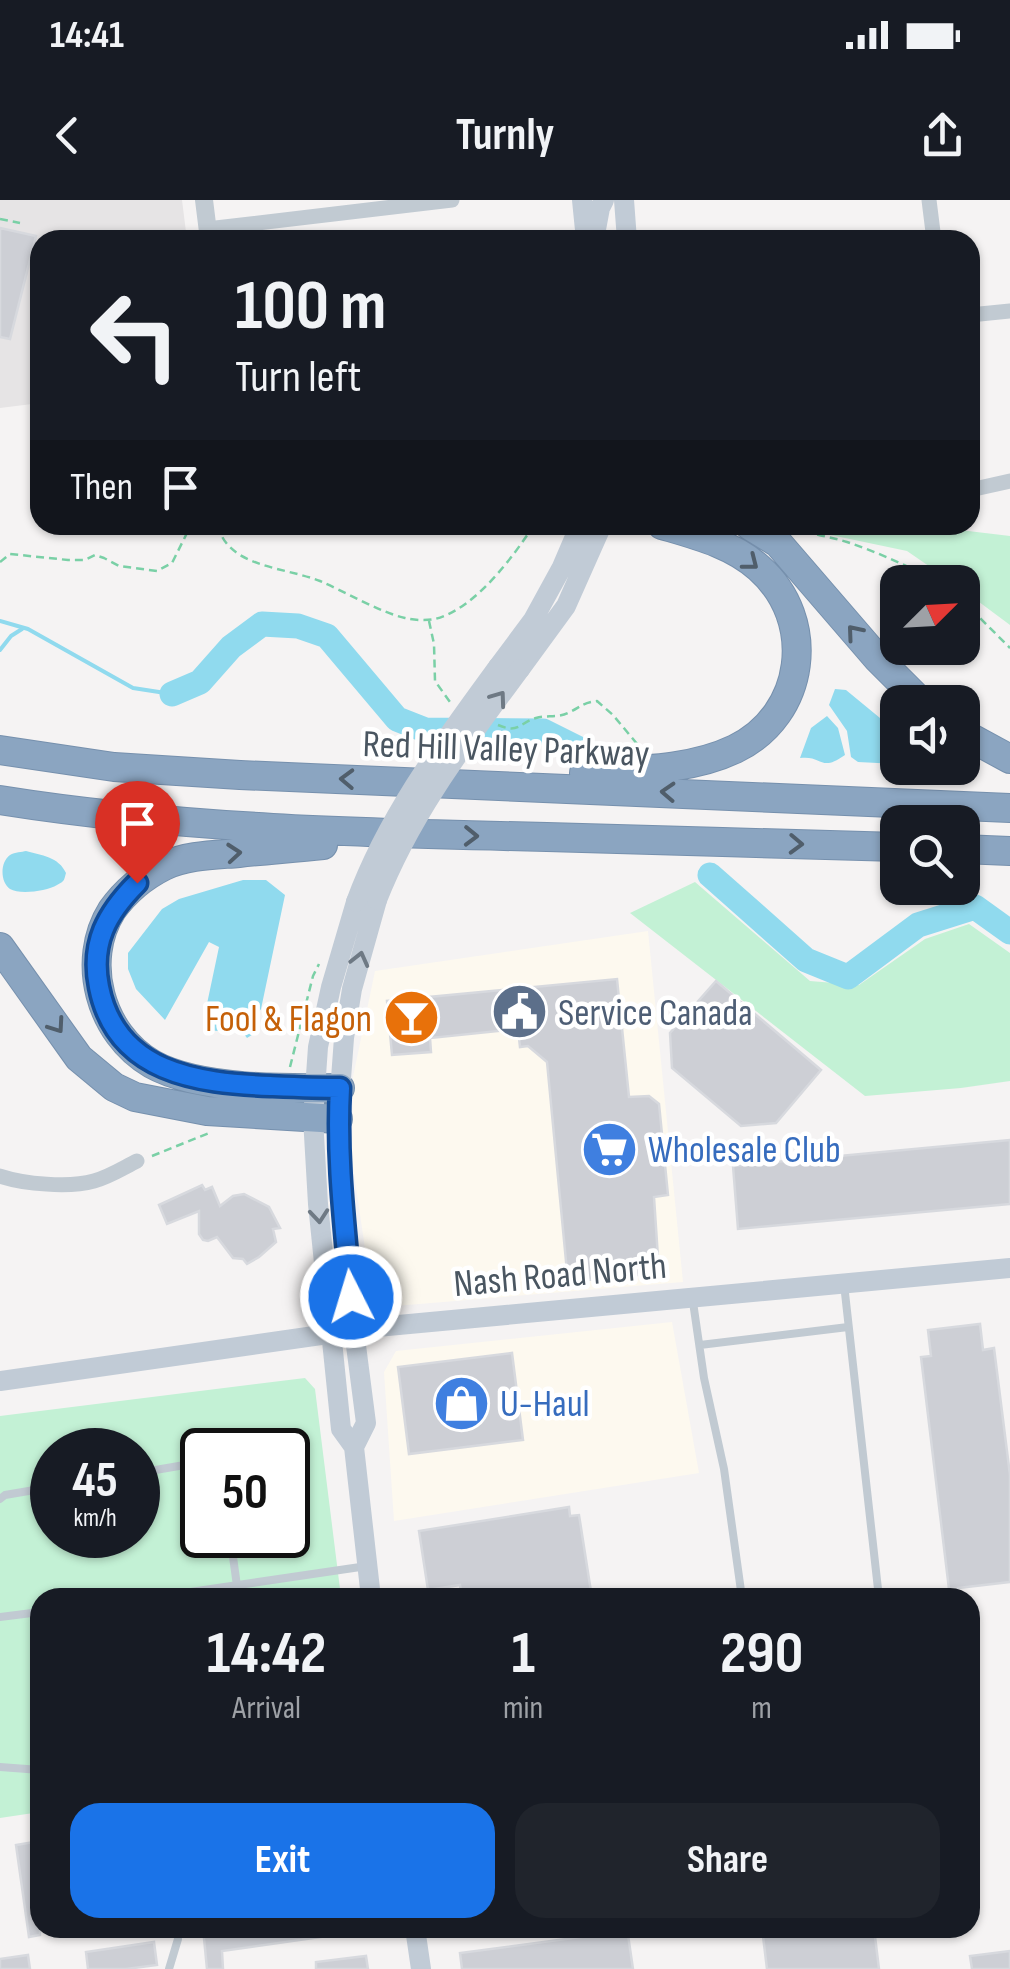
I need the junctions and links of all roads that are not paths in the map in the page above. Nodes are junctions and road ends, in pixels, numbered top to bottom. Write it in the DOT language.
graph roads {
  1 [pos="204,200"];
  2 [pos="452,200"];
  3 [pos="582,200"];
  4 [pos="604,200"];
  5 [pos="624,200"];
  6 [pos="930,200"];
  7 [pos="207,230"];
  8 [pos="243,230"];
  9 [pos="585,230"];
  10 [pos="596,230"];
  11 [pos="627,230"];
  12 [pos="933,230"];
  13 [pos="1010,310"];
  14 [pos="980,313"];
  15 [pos="1010,480"];
  16 [pos="980,488"];
  17 [pos="576,535"];
  18 [pos="598,535"];
  19 [pos="692,535"];
  20 [pos="764,535"];
  21 [pos="904,685"];
  22 [pos="980,743"];
  23 [pos="0,750"];
  24 [pos="1010,759"];
  25 [pos="514,785"];
  26 [pos="0,800"];
  27 [pos="1010,808"];
  28 [pos="373,834"];
  29 [pos="880,847"];
  30 [pos="980,849"];
  31 [pos="1010,850"];
  32 [pos="367,901"];
  33 [pos="0,946"];
  34 [pos="328,1088"];
  35 [pos="326,1119"];
  36 [pos="137,1161"];
  37 [pos="0,1176"];
  38 [pos="1010,1268"];
  39 [pos="844,1283"];
  40 [pos="692,1297"];
  41 [pos="848,1327"];
  42 [pos="354,1330"];
  43 [pos="330,1333"];
  44 [pos="700,1345"];
  45 [pos="0,1382"];
  46 [pos="354,1447"];
  47 [pos="30,1491"];
  48 [pos="0,1499"];
  49 [pos="234,1558"];
  50 [pos="367,1566"];
  51 [pos="238,1586"];
  52 [pos="227,1588"];
  53 [pos="370,1588"];
  54 [pos="741,1588"];
  55 [pos="878,1588"];
  56 [pos="30,1613"];
  57 [pos="0,1617"];
  58 [pos="0,1767"];
  59 [pos="30,1769"];
  60 [pos="178,1938"];
  61 [pos="416,1938"];
  62 [pos="169,1969"];
  63 [pos="421,1969"];
  1 -- 7 [label="street"];
  2 -- 8 [label="street"];
  3 -- 9 [label="main road"];
  4 -- 10 [label="main road"];
  5 -- 11 [label="main road"];
  6 -- 12 [label="street"];
  13 -- 14 [label="street"];
  15 -- 16 [label="street"];
  17 -- 32 [label="main road, bridge"];
  32 -- 18 [label="main road, one-way, bridge"];
  19 -- 25 [label="highway, one-way"];
  21 -- 20 [label="highway, one-way"];
  22 -- 24 [label="highway"];
  25 -- 23 [label="highway, Red Hill Valley Parkway, one-way"];
  27 -- 25 [label="highway, Red Hill Valley Parkway, one-way"];
  26 -- 28 [label="highway"];
  28 -- 29 [label="highway, one-way"];
  34 -- 28 [label="highway, one-way"];
  30 -- 31 [label="highway"];
  32 -- 34 [label="main road"];
  33 -- 35 [label="highway, one-way"];
  34 -- 35 [label="main road"];
  35 -- 42 [label="main road"];
  35 -- 43 [label="main road, one-way"];
  36 -- 37 [label="street"];
  38 -- 39 [label="main road, Nash Road North"];
  39 -- 40 [label="main road, Nash Road North"];
  39 -- 41 [label="lane"];
  40 -- 42 [label="main road, Nash Road North"];
  40 -- 44 [label="lane"];
  41 -- 44 [label="lane"];
  41 -- 55 [label="lane"];
  42 -- 43 [label="main road, Nash Road North"];
  42 -- 46 [label="main road"];
  43 -- 45 [label="main road, Nash Road North"];
  43 -- 46 [label="main road"];
  44 -- 54 [label="lane"];
  46 -- 50 [label="main road"];
  47 -- 48 [label="lane"];
  49 -- 51 [label="lane"];
  50 -- 51 [label="lane"];
  50 -- 53 [label="main road"];
  51 -- 52 [label="lane"];
  56 -- 57 [label="lane"];
  58 -- 59 [label="lane"];
  60 -- 62 [label="lane"];
  61 -- 63 [label="main road"];
}
